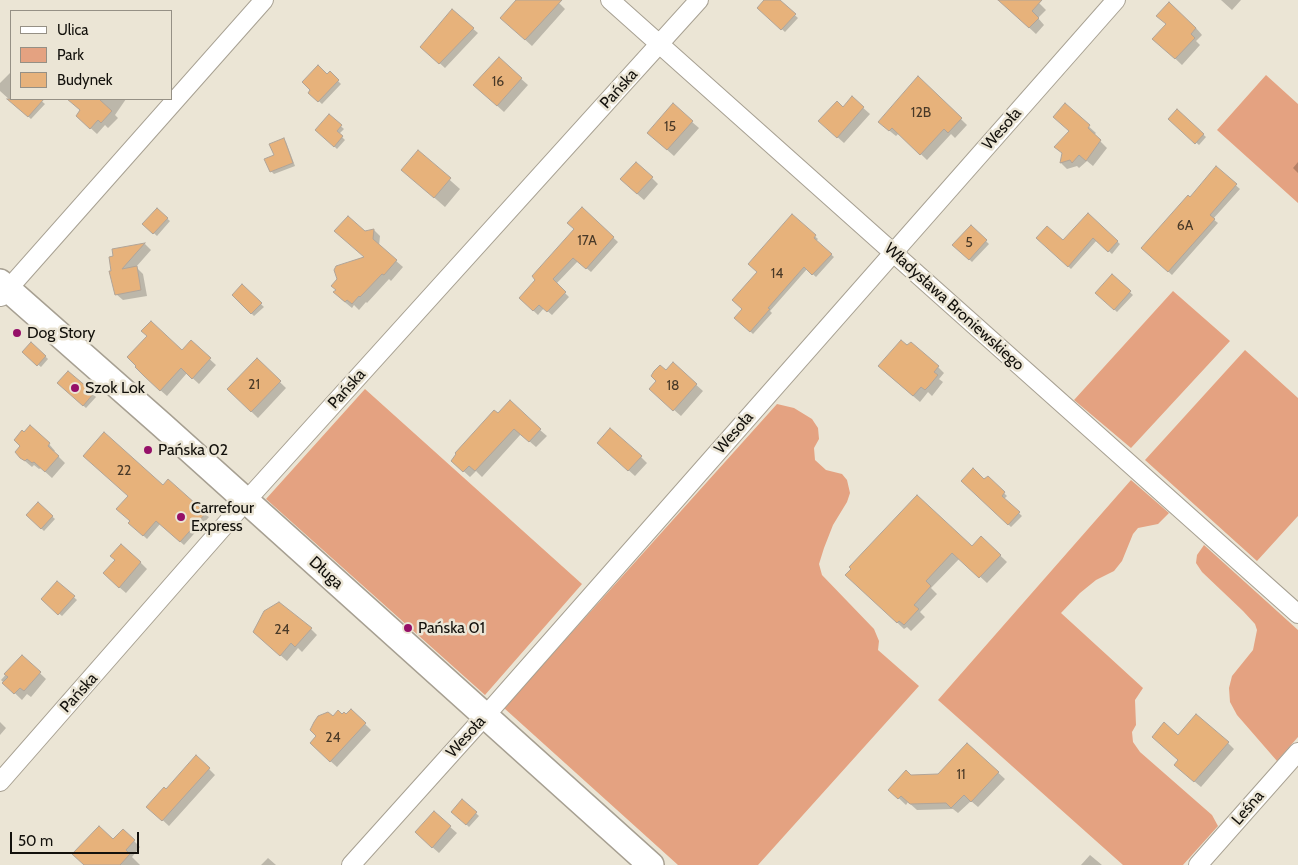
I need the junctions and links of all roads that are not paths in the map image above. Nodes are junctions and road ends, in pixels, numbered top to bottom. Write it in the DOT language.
graph roads {
  1 [pos="264,0"];
  2 [pos="610,0"];
  3 [pos="699,0"];
  4 [pos="1116,0"];
  5 [pos="660,44"];
  6 [pos="893,253"];
  7 [pos="3,290"];
  8 [pos="246,501"];
  9 [pos="1298,614"];
  10 [pos="485,716"];
  11 [pos="1298,752"];
  12 [pos="0,782"];
  13 [pos="351,865"];
  14 [pos="651,865"];
  15 [pos="1198,865"];
  1 -- 7 [label="street"];
  2 -- 5 [label="street, Władysława Broniewskiego"];
  3 -- 5 [label="street, Pańska"];
  4 -- 6 [label="street, Wesoła"];
  5 -- 6 [label="street, Władysława Broniewskiego"];
  5 -- 8 [label="street, Pańska"];
  6 -- 9 [label="street, Władysława Broniewskiego"];
  6 -- 10 [label="street, Wesoła"];
  7 -- 8 [label="street, Długa"];
  8 -- 10 [label="street, Długa"];
  8 -- 12 [label="street, Pańska"];
  10 -- 13 [label="street, Wesoła"];
  10 -- 14 [label="street, Długa"];
  11 -- 15 [label="street, Leśna"];
}
